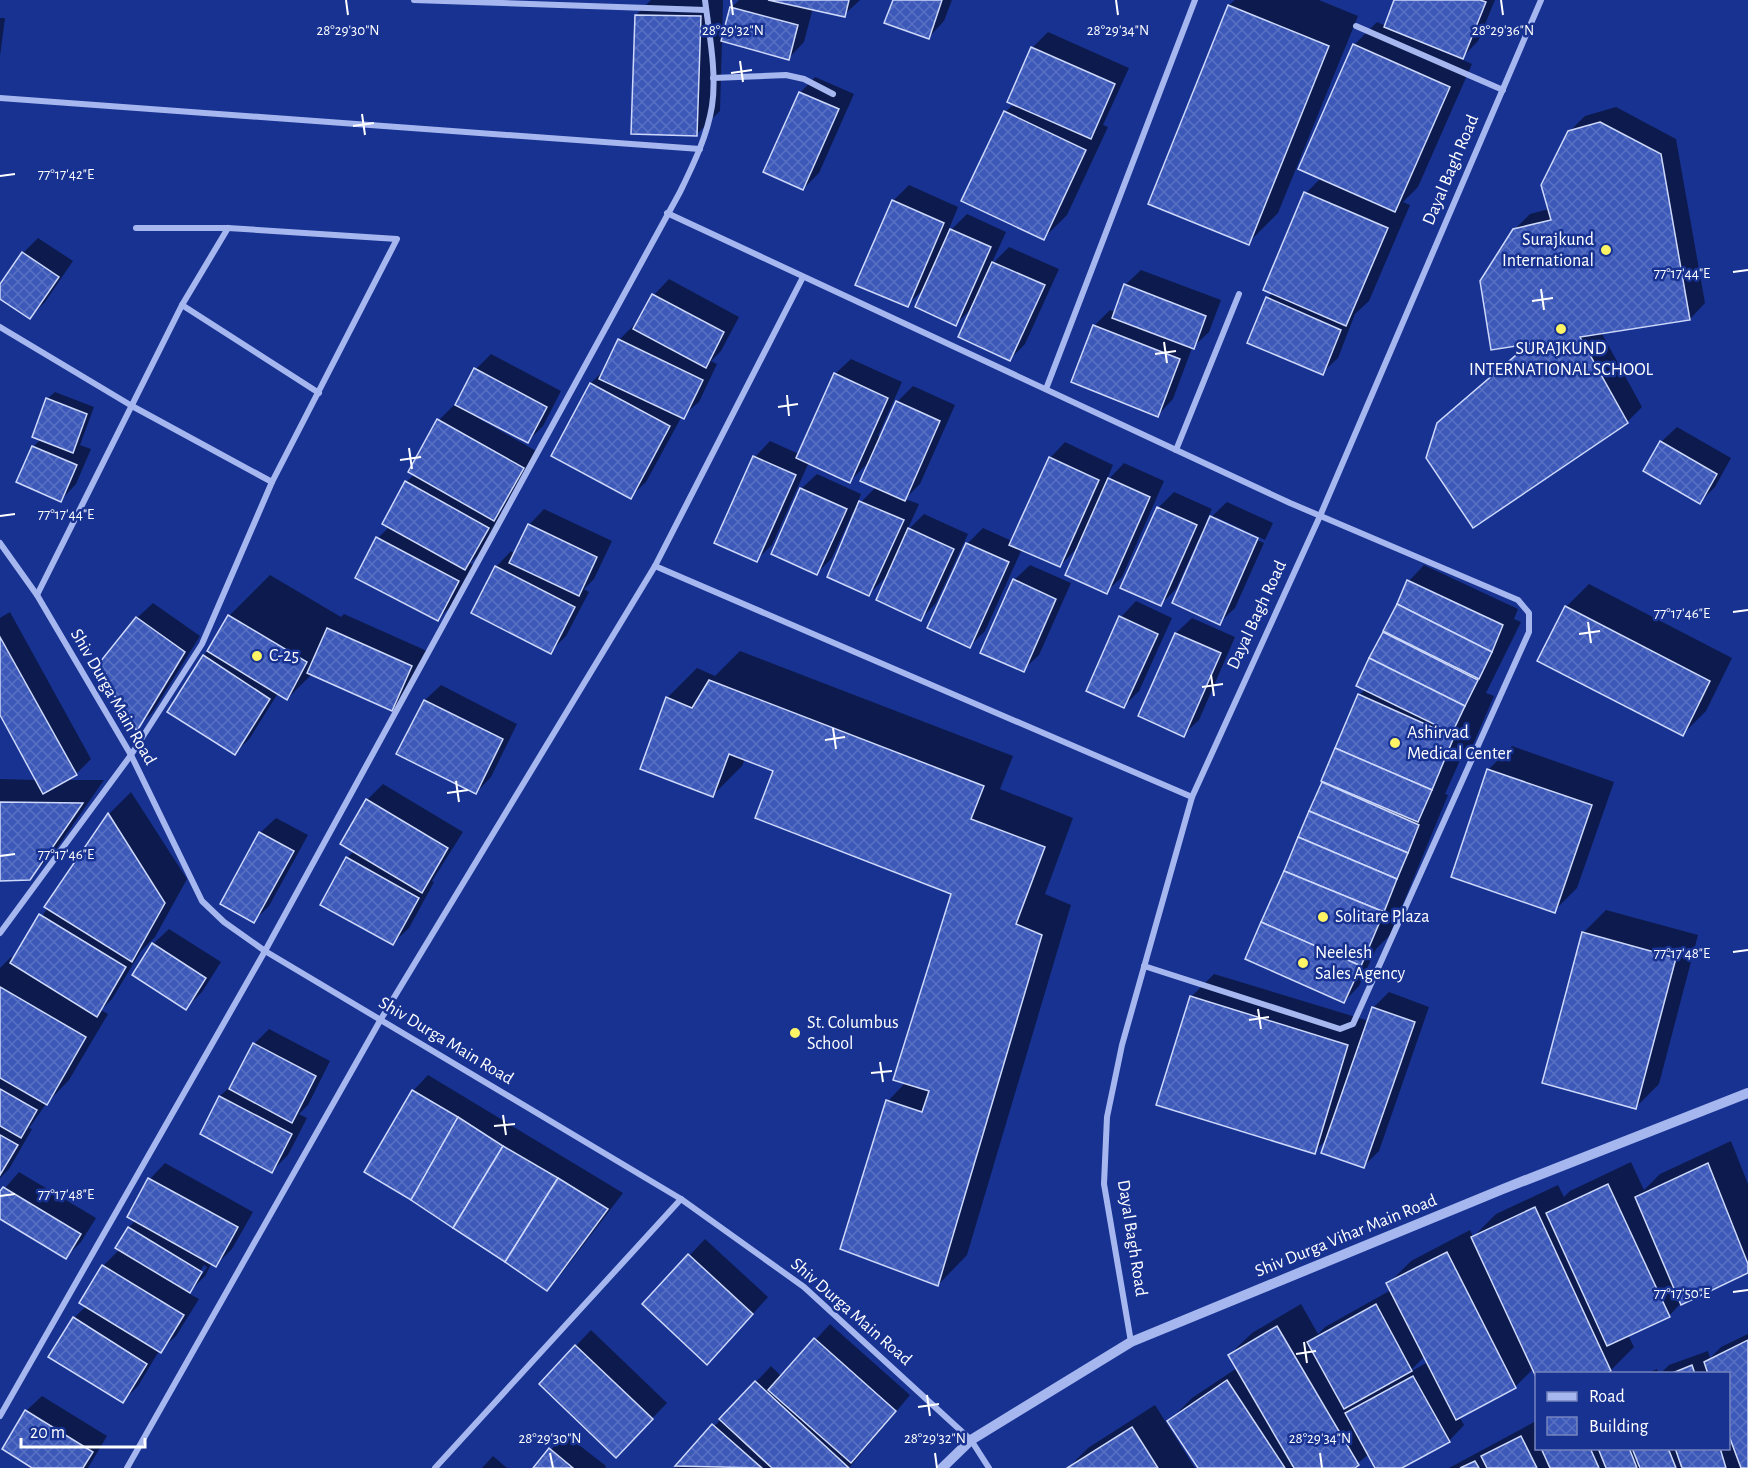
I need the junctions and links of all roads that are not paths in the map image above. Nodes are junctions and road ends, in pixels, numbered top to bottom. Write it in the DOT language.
graph roads {
  1 [pos="414,0"];
  2 [pos="705,0"];
  3 [pos="1195,0"];
  4 [pos="1542,0"];
  5 [pos="706,10"];
  6 [pos="1356,26"];
  7 [pos="713,78"];
  8 [pos="1503,90"];
  9 [pos="833,94"];
  10 [pos="0,98"];
  11 [pos="700,149"];
  12 [pos="667,213"];
  13 [pos="136,228"];
  14 [pos="228,228"];
  15 [pos="803,277"];
  16 [pos="1239,294"];
  17 [pos="182,305"];
  18 [pos="0,327"];
  19 [pos="1046,389"];
  20 [pos="319,393"];
  21 [pos="132,406"];
  22 [pos="1176,450"];
  23 [pos="272,482"];
  24 [pos="1320,516"];
  25 [pos="0,543"];
  26 [pos="655,566"];
  27 [pos="38,596"];
  28 [pos="130,755"];
  29 [pos="1192,797"];
  30 [pos="0,933"];
  31 [pos="265,951"];
  32 [pos="1144,966"];
  33 [pos="381,1019"];
  34 [pos="1748,1093"];
  35 [pos="681,1200"];
  36 [pos="1131,1342"];
  37 [pos="0,1416"];
  38 [pos="971,1440"];
  39 [pos="127,1468"];
  40 [pos="435,1468"];
  41 [pos="942,1468"];
  42 [pos="989,1468"];
  1 -- 5 [label="street"];
  2 -- 5 [label="street"];
  3 -- 19 [label="street"];
  4 -- 8 [label="street, Dayal Bagh Road"];
  5 -- 7 [label="street"];
  6 -- 8 [label="street"];
  7 -- 9 [label="street"];
  7 -- 11 [label="street"];
  8 -- 24 [label="street, Dayal Bagh Road"];
  10 -- 11 [label="street"];
  11 -- 12 [label="street"];
  12 -- 15 [label="street"];
  12 -- 31 [label="street"];
  13 -- 14 [label="street"];
  14 -- 17 [label="street"];
  14 -- 20 [label="street"];
  15 -- 19 [label="street"];
  15 -- 26 [label="street"];
  16 -- 22 [label="street"];
  17 -- 20 [label="street"];
  17 -- 21 [label="street"];
  18 -- 21 [label="street"];
  19 -- 22 [label="street"];
  20 -- 23 [label="street"];
  21 -- 23 [label="street"];
  21 -- 27 [label="street"];
  22 -- 24 [label="street"];
  23 -- 28 [label="street"];
  24 -- 29 [label="street, Dayal Bagh Road"];
  24 -- 32 [label="street"];
  25 -- 27 [label="street, Shiv Durga Main Road"];
  26 -- 29 [label="street"];
  26 -- 33 [label="street"];
  27 -- 28 [label="street, Shiv Durga Main Road"];
  28 -- 30 [label="street"];
  28 -- 31 [label="street, Shiv Durga Main Road"];
  29 -- 32 [label="street, Dayal Bagh Road"];
  31 -- 33 [label="street, Shiv Durga Main Road"];
  31 -- 37 [label="street"];
  32 -- 36 [label="street, Dayal Bagh Road"];
  33 -- 35 [label="street, Shiv Durga Main Road"];
  33 -- 39 [label="street"];
  34 -- 36 [label="street, Shiv Durga Vihar Main Road"];
  35 -- 38 [label="street, Shiv Durga Main Road"];
  35 -- 40 [label="street"];
  36 -- 38 [label="street, Shiv Durga Vihar Main Road"];
  38 -- 41 [label="street"];
  38 -- 42 [label="street, Shiv Durga Main Road"];
}
